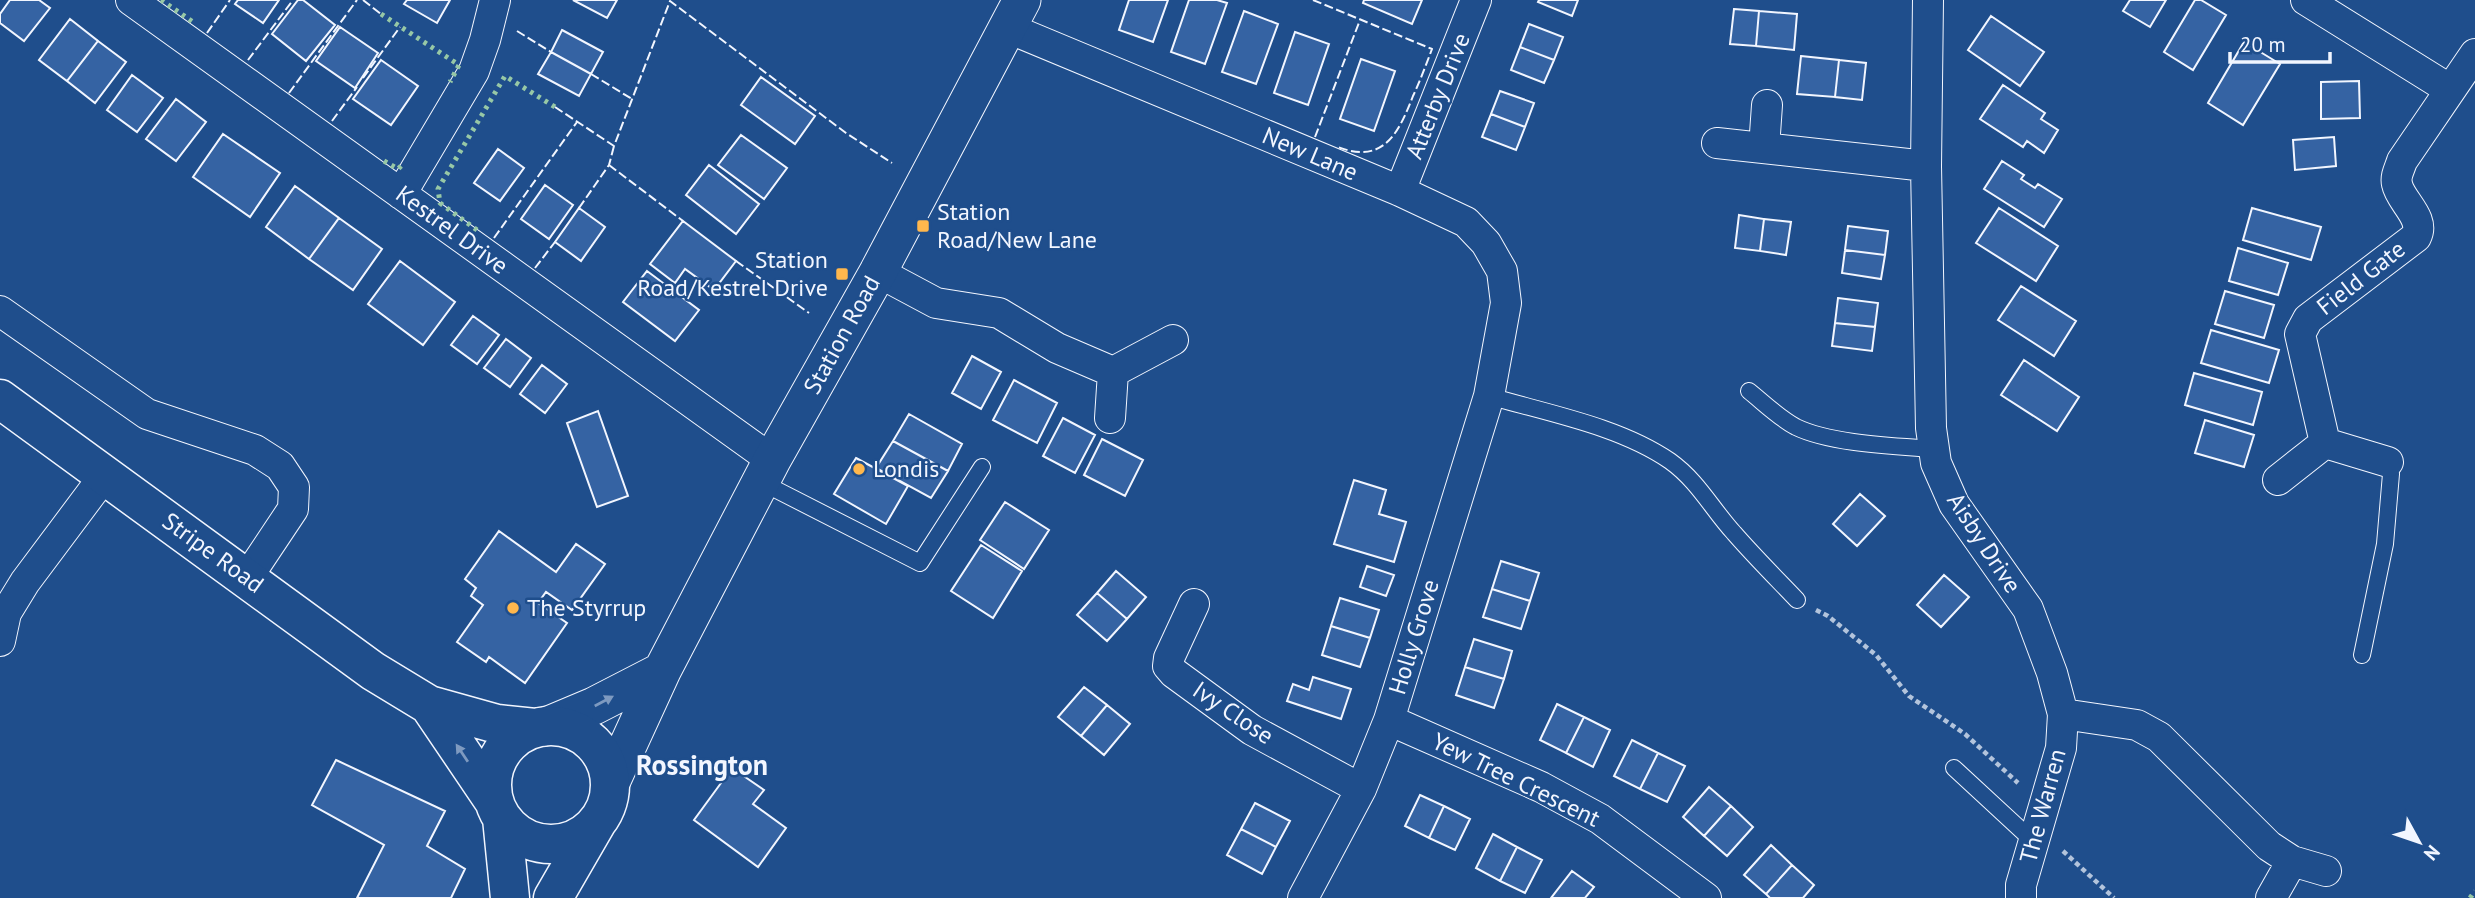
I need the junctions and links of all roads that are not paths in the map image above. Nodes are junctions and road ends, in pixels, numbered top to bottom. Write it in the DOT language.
graph roads {
  1 [pos="131,0"];
  2 [pos="495,0"];
  3 [pos="1476,0"];
  4 [pos="1927,0"];
  5 [pos="2306,0"];
  6 [pos="1015,14"];
  7 [pos="2475,54"];
  8 [pos="2449,89"];
  9 [pos="1767,105"];
  10 [pos="1717,143"];
  11 [pos="1764,148"];
  12 [pos="1926,166"];
  13 [pos="1400,191"];
  14 [pos="401,194"];
  15 [pos="878,272"];
  16 [pos="0,311"];
  17 [pos="1173,340"];
  18 [pos="1496,364"];
  19 [pos="1113,372"];
  20 [pos="1749,391"];
  21 [pos="1489,396"];
  22 [pos="0,399"];
  23 [pos="1110,418"];
  24 [pos="2325,443"];
  25 [pos="1934,449"];
  26 [pos="2388,462"];
  27 [pos="982,467"];
  28 [pos="767,471"];
  29 [pos="105,475"];
  30 [pos="2278,480"];
  31 [pos="247,578"];
  32 [pos="1797,600"];
  33 [pos="1194,604"];
  34 [pos="0,640"];
  35 [pos="2362,655"];
  36 [pos="662,670"];
  37 [pos="429,705"];
  38 [pos="2063,714"];
  39 [pos="1389,720"];
  40 [pos="539,727"];
  41 [pos="1954,768"];
  42 [pos="612,780"];
  43 [pos="1361,789"];
  44 [pos="498,809"];
  45 [pos="600,817"];
  46 [pos="2039,826"];
  47 [pos="2292,861"];
  48 [pos="2326,871"];
  49 [pos="510,898"];
  50 [pos="553,898"];
  51 [pos="1303,898"];
  52 [pos="1706,898"];
  53 [pos="2021,898"];
  54 [pos="2271,898"];
  1 -- 14 [label="street, Kestrel Drive"];
  2 -- 14 [label="street"];
  3 -- 13 [label="street, Atterby Drive"];
  4 -- 12 [label="street, Aisby Drive"];
  5 -- 8 [label="street"];
  6 -- 13 [label="street, New Lane"];
  6 -- 15 [label="street, Station Road"];
  7 -- 8 [label="street"];
  8 -- 24 [label="street, Field Gate"];
  9 -- 11 [label="street"];
  10 -- 11 [label="street"];
  11 -- 12 [label="street"];
  12 -- 25 [label="street, Aisby Drive"];
  13 -- 18 [label="street, New Lane"];
  14 -- 28 [label="street, Kestrel Drive"];
  15 -- 19 [label="street"];
  15 -- 28 [label="street, Station Road"];
  16 -- 31 [label="street"];
  17 -- 19 [label="street"];
  18 -- 21 [label="street, Holly Grove"];
  19 -- 23 [label="street"];
  20 -- 25 [label="lane"];
  21 -- 32 [label="lane"];
  21 -- 39 [label="street, Holly Grove"];
  22 -- 29 [label="main road, Stripe Road"];
  24 -- 26 [label="street"];
  24 -- 30 [label="street"];
  25 -- 38 [label="street, Aisby Drive"];
  26 -- 35 [label="lane"];
  27 -- 28 [label="lane"];
  28 -- 36 [label="street, Station Road"];
  29 -- 31 [label="main road, Stripe Road"];
  29 -- 34 [label="street"];
  31 -- 37 [label="main road, Stripe Road"];
  33 -- 43 [label="street, Ivy Close"];
  40 -- 36 [label="street, one-way"];
  36 -- 42 [label="street, Station Road"];
  37 -- 40 [label="main road, Stripe Road"];
  44 -- 37 [label="main road, Stripe Road, one-way"];
  38 -- 46 [label="street, The Warren"];
  38 -- 47 [label="street"];
  39 -- 43 [label="street, Holly Grove"];
  39 -- 52 [label="street, Yew Tree Crescent"];
  40 -- 42 [label="main road"];
  40 -- 44 [label="main road"];
  41 -- 46 [label="lane"];
  42 -- 45 [label="main road"];
  43 -- 51 [label="street, Holly Grove"];
  44 -- 45 [label="main road"];
  44 -- 49 [label="main road"];
  45 -- 50 [label="main road"];
  46 -- 53 [label="street, The Warren"];
  47 -- 48 [label="street"];
  47 -- 54 [label="street"];
}
